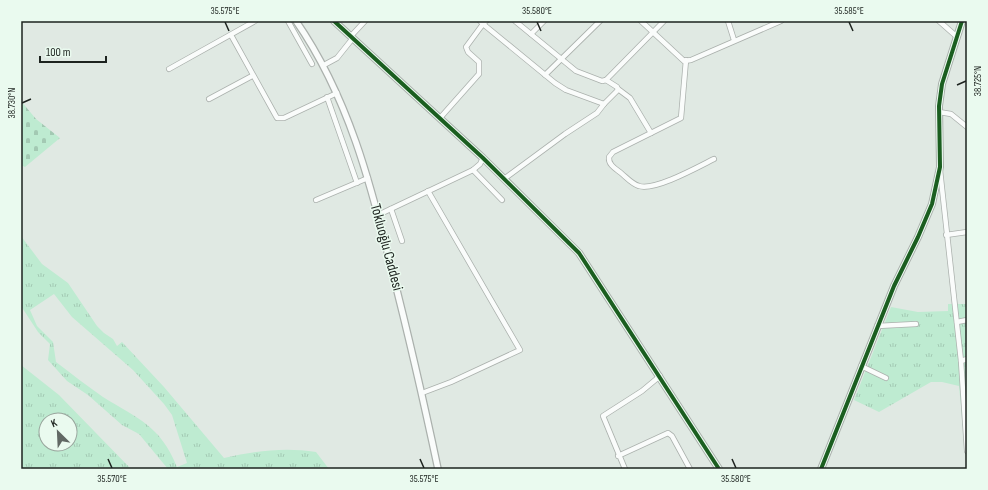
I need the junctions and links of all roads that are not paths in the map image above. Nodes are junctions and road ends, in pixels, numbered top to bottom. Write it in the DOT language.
graph roads {
  1 [pos="255,21"];
  2 [pos="288,21"];
  3 [pos="293,21"];
  4 [pos="296,21"];
  5 [pos="334,21"];
  6 [pos="365,21"];
  7 [pos="515,21"];
  8 [pos="544,21"];
  9 [pos="600,21"];
  10 [pos="641,21"];
  11 [pos="664,21"];
  12 [pos="728,21"];
  13 [pos="781,21"];
  14 [pos="939,21"];
  15 [pos="962,21"];
  16 [pos="483,22"];
  17 [pos="655,32"];
  18 [pos="531,34"];
  19 [pos="231,36"];
  20 [pos="305,36"];
  21 [pos="956,36"];
  22 [pos="352,37"];
  23 [pos="734,40"];
  24 [pos="561,59"];
  25 [pos="686,60"];
  26 [pos="312,64"];
  27 [pos="324,65"];
  28 [pos="169,69"];
  29 [pos="545,75"];
  30 [pos="252,76"];
  31 [pos="606,80"];
  32 [pos="618,89"];
  33 [pos="337,93"];
  34 [pos="328,97"];
  35 [pos="209,99"];
  36 [pos="604,104"];
  37 [pos="939,112"];
  38 [pos="440,118"];
  39 [pos="967,127"];
  40 [pos="651,133"];
  41 [pos="483,158"];
  42 [pos="714,159"];
  43 [pos="473,170"];
  44 [pos="940,170"];
  45 [pos="368,178"];
  46 [pos="504,178"];
  47 [pos="357,183"];
  48 [pos="428,191"];
  49 [pos="316,200"];
  50 [pos="502,200"];
  51 [pos="391,209"];
  52 [pos="378,215"];
  53 [pos="967,232"];
  54 [pos="946,235"];
  55 [pos="402,241"];
  56 [pos="967,320"];
  57 [pos="956,322"];
  58 [pos="916,324"];
  59 [pos="877,326"];
  60 [pos="967,359"];
  61 [pos="961,361"];
  62 [pos="861,366"];
  63 [pos="660,376"];
  64 [pos="886,378"];
  65 [pos="422,393"];
  66 [pos="967,451"];
  67 [pos="618,456"];
  68 [pos="438,469"];
  69 [pos="625,469"];
  70 [pos="690,469"];
  71 [pos="719,469"];
  72 [pos="821,469"];
  1 -- 19 [label="street"];
  2 -- 26 [label="street"];
  3 -- 20 [label="street, Tokluoğlu Caddesi"];
  4 -- 20 [label="street, Tokluoğlu Caddesi"];
  5 -- 22 [label="street"];
  6 -- 22 [label="street"];
  7 -- 18 [label="street"];
  8 -- 18 [label="street"];
  9 -- 24 [label="street"];
  10 -- 17 [label="street"];
  11 -- 17 [label="street"];
  12 -- 23 [label="street"];
  13 -- 23 [label="street"];
  14 -- 21 [label="street"];
  15 -- 21 [label="street"];
  16 -- 29 [label="street"];
  16 -- 38 [label="street"];
  17 -- 25 [label="street"];
  17 -- 31 [label="street"];
  18 -- 24 [label="street"];
  19 -- 28 [label="street"];
  19 -- 30 [label="street"];
  20 -- 27 [label="street, Tokluoğlu Caddesi"];
  21 -- 37 [label="street"];
  22 -- 27 [label="street"];
  22 -- 38 [label="street"];
  23 -- 25 [label="street"];
  24 -- 29 [label="street"];
  24 -- 31 [label="street"];
  25 -- 40 [label="street"];
  27 -- 33 [label="street, Tokluoğlu Caddesi"];
  29 -- 36 [label="street"];
  30 -- 34 [label="street"];
  30 -- 35 [label="street"];
  31 -- 32 [label="street"];
  32 -- 36 [label="street"];
  32 -- 40 [label="street"];
  33 -- 34 [label="street"];
  33 -- 45 [label="street, Tokluoğlu Caddesi"];
  34 -- 47 [label="street"];
  36 -- 46 [label="street"];
  37 -- 39 [label="street"];
  37 -- 44 [label="street"];
  38 -- 41 [label="street"];
  40 -- 42 [label="street"];
  41 -- 43 [label="street"];
  41 -- 46 [label="street"];
  43 -- 48 [label="street"];
  43 -- 50 [label="street"];
  44 -- 54 [label="street"];
  44 -- 59 [label="street"];
  45 -- 47 [label="street"];
  45 -- 52 [label="street, Tokluoğlu Caddesi"];
  46 -- 63 [label="street"];
  47 -- 49 [label="street"];
  48 -- 51 [label="street"];
  48 -- 65 [label="street"];
  51 -- 52 [label="street"];
  51 -- 55 [label="street"];
  52 -- 65 [label="street, Tokluoğlu Caddesi"];
  53 -- 54 [label="street"];
  54 -- 57 [label="street"];
  56 -- 57 [label="street"];
  57 -- 61 [label="street"];
  58 -- 59 [label="street"];
  59 -- 62 [label="street"];
  60 -- 61 [label="street"];
  61 -- 66 [label="street"];
  62 -- 64 [label="street"];
  62 -- 72 [label="street"];
  63 -- 67 [label="street"];
  63 -- 71 [label="street"];
  65 -- 68 [label="street, Tokluoğlu Caddesi"];
  67 -- 69 [label="street"];
  67 -- 70 [label="street"];
}
